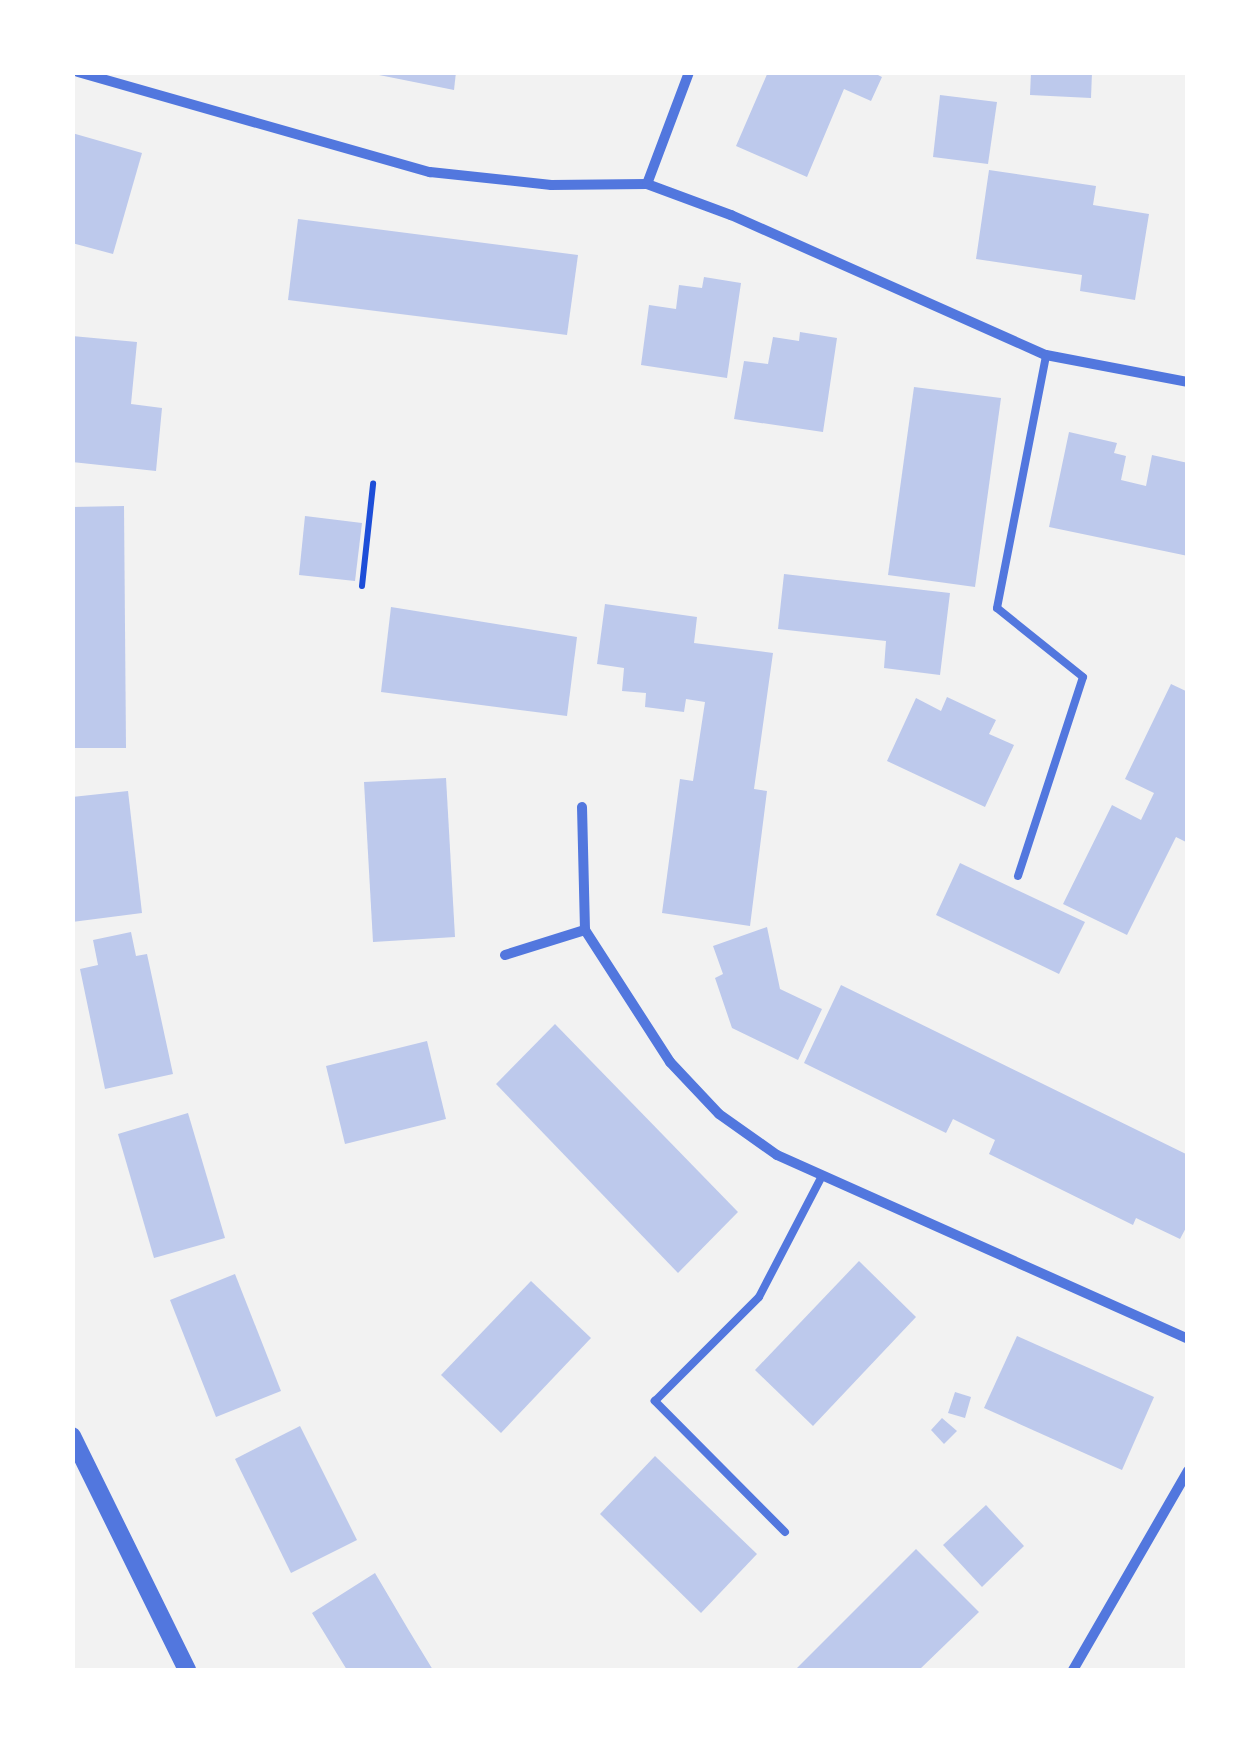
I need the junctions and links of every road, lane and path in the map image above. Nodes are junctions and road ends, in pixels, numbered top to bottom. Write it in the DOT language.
graph roads {
  1 [pos="78,72"];
  2 [pos="690,72"];
  3 [pos="647,184"];
  4 [pos="1046,356"];
  5 [pos="1188,382"];
  6 [pos="373,484"];
  7 [pos="362,586"];
  8 [pos="582,808"];
  9 [pos="1018,876"];
  10 [pos="585,930"];
  11 [pos="505,956"];
  12 [pos="822,1176"];
  13 [pos="1188,1339"];
  14 [pos="72,1436"];
  15 [pos="1188,1471"];
  16 [pos="784,1532"];
  17 [pos="188,1670"];
  18 [pos="1073,1670"];
  1 -- 3 [label="street"];
  2 -- 3 [label="street"];
  3 -- 4 [label="street"];
  4 -- 5 [label="street"];
  4 -- 9 [label="lane"];
  6 -- 7 [label="path"];
  8 -- 10 [label="street"];
  10 -- 11 [label="street"];
  10 -- 12 [label="street"];
  12 -- 13 [label="street"];
  12 -- 16 [label="lane"];
  14 -- 17 [label="street"];
  15 -- 18 [label="street"];
}
